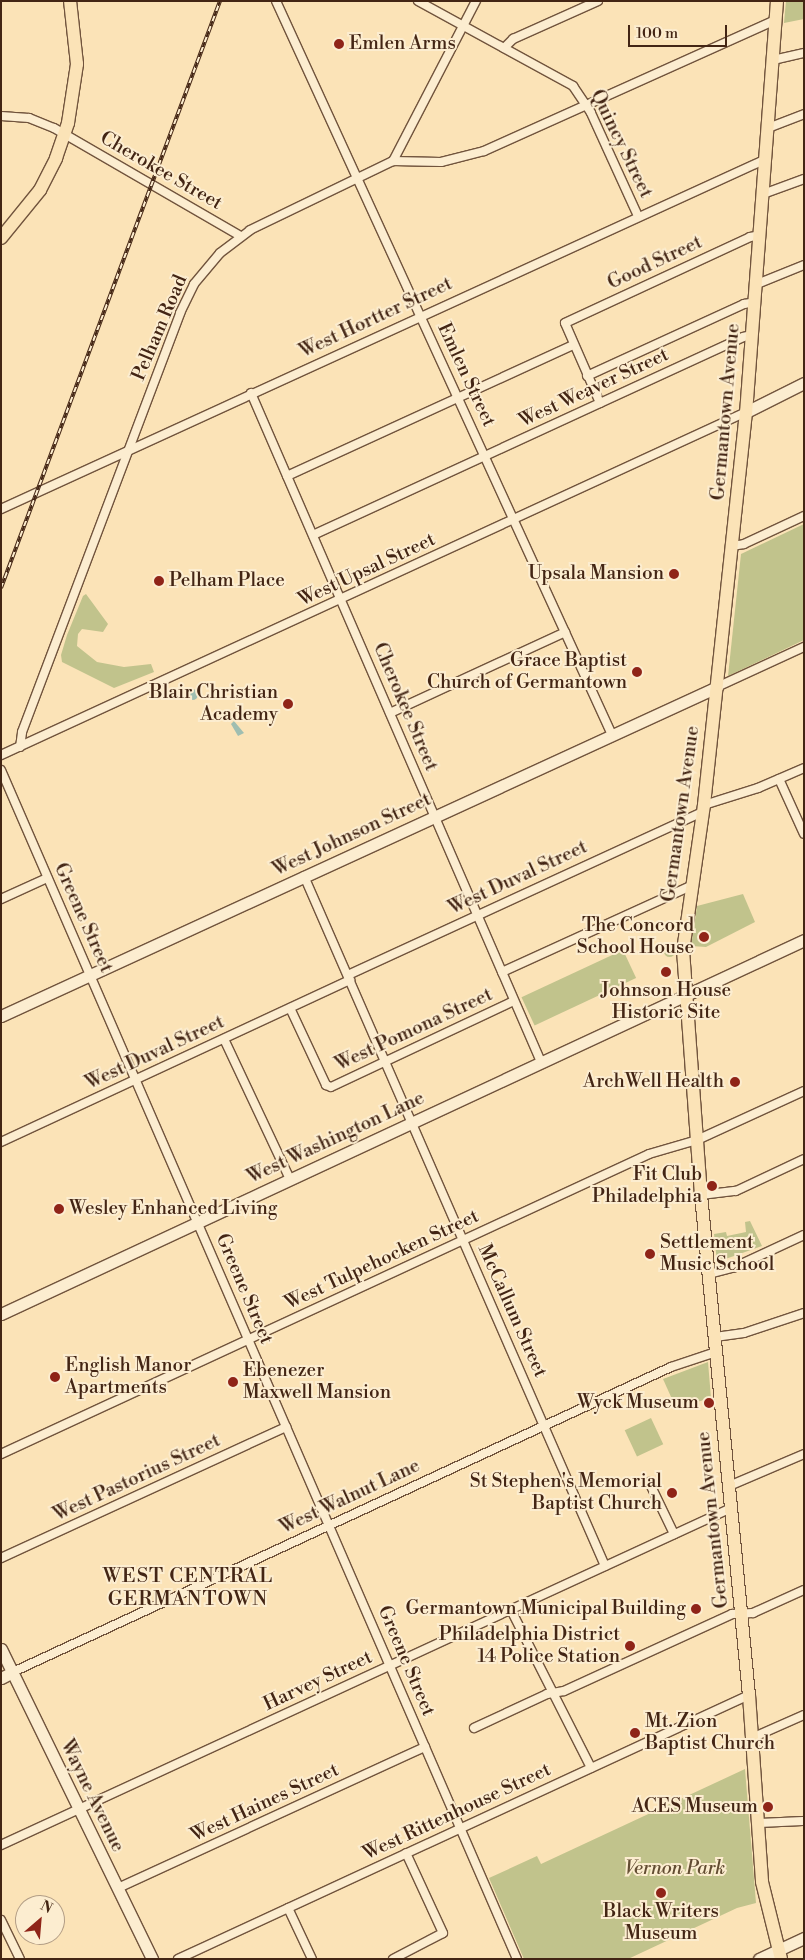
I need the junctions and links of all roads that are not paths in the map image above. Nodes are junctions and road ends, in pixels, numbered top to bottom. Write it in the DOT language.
graph roads {
  1 [pos="70,1"];
  2 [pos="276,1"];
  3 [pos="418,1"];
  4 [pos="476,1"];
  5 [pos="598,1"];
  6 [pos="777,1"];
  7 [pos="775,20"];
  8 [pos="463,26"];
  9 [pos="504,48"];
  10 [pos="804,53"];
  11 [pos="772,60"];
  12 [pos="586,104"];
  13 [pos="804,114"];
  14 [pos="1,116"];
  15 [pos="768,128"];
  16 [pos="65,134"];
  17 [pos="766,159"];
  18 [pos="393,161"];
  19 [pos="358,179"];
  20 [pos="804,179"];
  21 [pos="763,194"];
  22 [pos="638,216"];
  23 [pos="760,235"];
  24 [pos="240,236"];
  25 [pos="1,238"];
  26 [pos="804,265"];
  27 [pos="756,284"];
  28 [pos="755,302"];
  29 [pos="421,316"];
  30 [pos="752,335"];
  31 [pos="573,344"];
  32 [pos="588,376"];
  33 [pos="804,383"];
  34 [pos="251,393"];
  35 [pos="459,398"];
  36 [pos="600,403"];
  37 [pos="746,412"];
  38 [pos="128,450"];
  39 [pos="485,456"];
  40 [pos="287,476"];
  41 [pos="1,509"];
  42 [pos="804,516"];
  43 [pos="514,520"];
  44 [pos="313,535"];
  45 [pos="732,546"];
  46 [pos="341,599"];
  47 [pos="565,632"];
  48 [pos="804,648"];
  49 [pos="717,687"];
  50 [pos="390,713"];
  51 [pos="612,735"];
  52 [pos="20,747"];
  53 [pos="1,756"];
  54 [pos="804,768"];
  55 [pos="1,770"];
  56 [pos="779,780"];
  57 [pos="703,808"];
  58 [pos="434,816"];
  59 [pos="804,834"];
  60 [pos="304,876"];
  61 [pos="47,878"];
  62 [pos="691,886"];
  63 [pos="1,899"];
  64 [pos="477,915"];
  65 [pos="804,940"];
  66 [pos="502,972"];
  67 [pos="90,975"];
  68 [pos="349,977"];
  69 [pos="686,994"];
  70 [pos="514,1001"];
  71 [pos="290,1008"];
  72 [pos="1,1016"];
  73 [pos="224,1039"];
  74 [pos="386,1061"];
  75 [pos="540,1062"];
  76 [pos="136,1080"];
  77 [pos="804,1091"];
  78 [pos="412,1122"];
  79 [pos="697,1140"];
  80 [pos="1,1142"];
  81 [pos="804,1159"];
  82 [pos="290,1179"];
  83 [pos="701,1195"];
  84 [pos="198,1222"];
  85 [pos="804,1235"];
  86 [pos="463,1240"];
  87 [pos="709,1274"];
  88 [pos="804,1313"];
  89 [pos="1,1314"];
  90 [pos="715,1338"];
  91 [pos="248,1339"];
  92 [pos="716,1352"];
  93 [pos="544,1426"];
  94 [pos="286,1427"];
  95 [pos="1,1454"];
  96 [pos="804,1454"];
  97 [pos="649,1482"];
  98 [pos="728,1486"];
  99 [pos="731,1508"];
  100 [pos="329,1526"];
  101 [pos="674,1534"];
  102 [pos="1,1558"];
  103 [pos="605,1566"];
  104 [pos="804,1590"];
  105 [pos="511,1610"];
  106 [pos="741,1613"];
  107 [pos="1,1649"];
  108 [pos="390,1666"];
  109 [pos="13,1672"];
  110 [pos="1,1678"];
  111 [pos="553,1694"];
  112 [pos="749,1695"];
  113 [pos="804,1715"];
  114 [pos="474,1728"];
  115 [pos="752,1738"];
  116 [pos="425,1747"];
  117 [pos="591,1768"];
  118 [pos="79,1809"];
  119 [pos="804,1821"];
  120 [pos="758,1824"];
  121 [pos="460,1828"];
  122 [pos="1,1845"];
  123 [pos="406,1853"];
  124 [pos="118,1888"];
  125 [pos="288,1908"];
  126 [pos="1,1920"];
  127 [pos="804,1938"];
  128 [pos="780,1954"];
  129 [pos="20,1959"];
  130 [pos="152,1959"];
  131 [pos="178,1959"];
  132 [pos="312,1959"];
  133 [pos="393,1959"];
  134 [pos="517,1959"];
  135 [pos="759,1959"];
  1 -- 16 [label="main road"];
  2 -- 19 [label="street, Emlen Street"];
  3 -- 8 [label="street, Quincy Street"];
  4 -- 8 [label="street"];
  5 -- 9 [label="street"];
  6 -- 7 [label="main road, Germantown Avenue"];
  7 -- 11 [label="main road, Germantown Avenue"];
  7 -- 12 [label="street"];
  8 -- 9 [label="street, Quincy Street"];
  8 -- 18 [label="street"];
  9 -- 12 [label="street, Quincy Street"];
  10 -- 11 [label="street"];
  11 -- 15 [label="main road, Germantown Avenue"];
  12 -- 18 [label="street"];
  12 -- 22 [label="street, Quincy Street"];
  13 -- 15 [label="street"];
  14 -- 16 [label="street, Cherokee Street"];
  15 -- 17 [label="main road, Germantown Avenue"];
  16 -- 24 [label="street, Cherokee Street"];
  16 -- 25 [label="main road"];
  17 -- 21 [label="main road, Germantown Avenue"];
  17 -- 22 [label="street, West Hortter Street"];
  18 -- 19 [label="street, Pelham Road"];
  19 -- 24 [label="street, Pelham Road"];
  19 -- 29 [label="street, Emlen Street"];
  20 -- 21 [label="street"];
  21 -- 23 [label="main road, Germantown Avenue"];
  22 -- 29 [label="street, West Hortter Street"];
  23 -- 27 [label="main road, Germantown Avenue"];
  23 -- 31 [label="street, Good Street"];
  24 -- 38 [label="street, Pelham Road"];
  26 -- 27 [label="street"];
  27 -- 28 [label="main road, Germantown Avenue"];
  28 -- 30 [label="main road, Germantown Avenue"];
  28 -- 32 [label="street"];
  29 -- 34 [label="street, West Hortter Street"];
  29 -- 35 [label="street, Emlen Street"];
  30 -- 36 [label="street, West Weaver Street"];
  30 -- 37 [label="main road, Germantown Avenue"];
  31 -- 32 [label="street"];
  31 -- 35 [label="street"];
  32 -- 36 [label="street"];
  33 -- 37 [label="main road"];
  34 -- 38 [label="street, West Hortter Street"];
  34 -- 40 [label="street, Cherokee Street"];
  35 -- 39 [label="street, Emlen Street"];
  35 -- 40 [label="street"];
  36 -- 39 [label="street, West Weaver Street"];
  37 -- 43 [label="street, West Upsal Street"];
  37 -- 45 [label="main road, Germantown Avenue"];
  38 -- 41 [label="street, West Hortter Street"];
  38 -- 52 [label="street, Pelham Road"];
  39 -- 43 [label="street, Emlen Street"];
  39 -- 44 [label="street, West Weaver Street"];
  40 -- 44 [label="street, Cherokee Street"];
  42 -- 45 [label="street"];
  43 -- 46 [label="street, West Upsal Street"];
  43 -- 47 [label="street, Emlen Street"];
  44 -- 46 [label="street, Cherokee Street"];
  45 -- 49 [label="main road, Germantown Avenue"];
  46 -- 50 [label="street, Cherokee Street"];
  46 -- 52 [label="street, West Upsal Street"];
  47 -- 50 [label="street"];
  47 -- 51 [label="street, Emlen Street"];
  48 -- 49 [label="street"];
  49 -- 51 [label="main road, West Johnson Street"];
  49 -- 57 [label="main road, Germantown Avenue"];
  50 -- 58 [label="street, Cherokee Street"];
  51 -- 58 [label="main road, West Johnson Street"];
  52 -- 53 [label="street, West Upsal Street"];
  54 -- 56 [label="street, West Duval Street"];
  55 -- 61 [label="street, Greene Street"];
  56 -- 57 [label="street, West Duval Street"];
  56 -- 59 [label="street"];
  57 -- 62 [label="main road, Germantown Avenue"];
  57 -- 64 [label="street, West Duval Street"];
  58 -- 60 [label="main road, West Johnson Street"];
  58 -- 64 [label="street, Cherokee Street"];
  60 -- 67 [label="main road, West Johnson Street"];
  60 -- 68 [label="street, McCallum Street"];
  61 -- 63 [label="street"];
  61 -- 67 [label="street, Greene Street"];
  62 -- 66 [label="street, West Pomona Street"];
  62 -- 69 [label="main road, Germantown Avenue"];
  64 -- 66 [label="street, Cherokee Street"];
  64 -- 68 [label="street, West Duval Street"];
  65 -- 69 [label="main road, West Washington Lane"];
  66 -- 70 [label="street, Cherokee Street"];
  67 -- 72 [label="main road, West Johnson Street"];
  67 -- 76 [label="street, Greene Street"];
  68 -- 71 [label="street, West Duval Street"];
  68 -- 74 [label="street, McCallum Street"];
  69 -- 75 [label="main road, West Washington Lane"];
  69 -- 79 [label="main road, Germantown Avenue"];
  70 -- 74 [label="street, West Pomona Street"];
  70 -- 75 [label="street, Cherokee Street"];
  71 -- 73 [label="street, West Duval Street"];
  71 -- 74 [label="street, West Pomona Street"];
  73 -- 76 [label="street, West Duval Street"];
  73 -- 82 [label="street"];
  74 -- 78 [label="street, McCallum Street"];
  75 -- 78 [label="main road, West Washington Lane"];
  76 -- 80 [label="street, West Duval Street"];
  76 -- 84 [label="street, Greene Street"];
  77 -- 79 [label="street, West Tulpehocken Street"];
  78 -- 82 [label="main road, West Washington Lane"];
  78 -- 86 [label="street, McCallum Street"];
  79 -- 83 [label="main road, Germantown Avenue"];
  79 -- 86 [label="street, West Tulpehocken Street"];
  81 -- 83 [label="street"];
  82 -- 84 [label="main road, West Washington Lane"];
  83 -- 87 [label="main road, Germantown Avenue"];
  84 -- 89 [label="main road, West Washington Lane"];
  84 -- 91 [label="street, Greene Street"];
  85 -- 87 [label="street"];
  86 -- 91 [label="street, West Tulpehocken Street"];
  86 -- 93 [label="street, McCallum Street"];
  87 -- 90 [label="main road, Germantown Avenue"];
  88 -- 90 [label="street"];
  90 -- 92 [label="main road, Germantown Avenue"];
  91 -- 94 [label="street, Greene Street"];
  91 -- 95 [label="street, West Tulpehocken Street"];
  92 -- 93 [label="street, West Walnut Lane"];
  92 -- 98 [label="main road, Germantown Avenue"];
  93 -- 100 [label="street, West Walnut Lane"];
  93 -- 103 [label="street, McCallum Street"];
  94 -- 100 [label="street, Greene Street"];
  94 -- 102 [label="street, West Pastorius Street"];
  96 -- 98 [label="street"];
  97 -- 101 [label="street"];
  98 -- 99 [label="main road, Germantown Avenue"];
  99 -- 101 [label="street, Harvey Street"];
  99 -- 106 [label="main road, Germantown Avenue"];
  100 -- 108 [label="street, Greene Street"];
  100 -- 109 [label="street, West Walnut Lane"];
  101 -- 103 [label="street, Harvey Street"];
  103 -- 105 [label="street, Harvey Street"];
  104 -- 106 [label="street"];
  105 -- 108 [label="street, Harvey Street"];
  105 -- 111 [label="street"];
  106 -- 111 [label="street"];
  106 -- 112 [label="main road, Germantown Avenue"];
  107 -- 109 [label="main road, Wayne Avenue"];
  108 -- 116 [label="street, Greene Street"];
  108 -- 118 [label="street, Harvey Street"];
  109 -- 110 [label="main road, West Walnut Lane"];
  109 -- 118 [label="main road, Wayne Avenue"];
  111 -- 114 [label="street"];
  111 -- 117 [label="street"];
  112 -- 115 [label="main road, Germantown Avenue"];
  112 -- 117 [label="street, West Rittenhouse Street"];
  113 -- 115 [label="street"];
  115 -- 120 [label="main road, Germantown Avenue"];
  116 -- 121 [label="street, Greene Street"];
  116 -- 124 [label="street, West Haines Street"];
  117 -- 121 [label="street, West Rittenhouse Street"];
  118 -- 122 [label="street, Harvey Street"];
  118 -- 124 [label="main road, Wayne Avenue"];
  119 -- 120 [label="street"];
  120 -- 128 [label="main road, Germantown Avenue"];
  121 -- 123 [label="street, West Rittenhouse Street"];
  121 -- 134 [label="street, Greene Street"];
  123 -- 125 [label="street, West Rittenhouse Street"];
  123 -- 133 [label="street"];
  124 -- 130 [label="main road, Wayne Avenue"];
  125 -- 131 [label="street, West Rittenhouse Street"];
  125 -- 132 [label="street"];
  126 -- 129 [label="street"];
  127 -- 128 [label="main road"];
  128 -- 135 [label="main road"];
}
